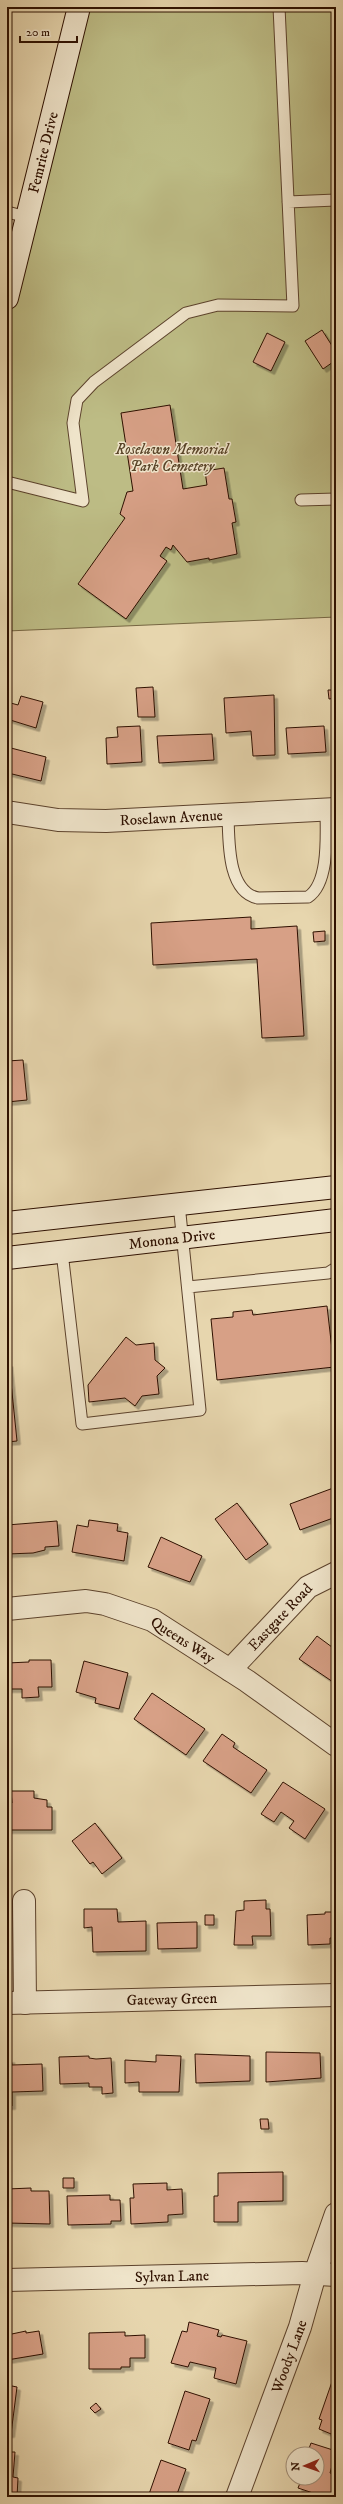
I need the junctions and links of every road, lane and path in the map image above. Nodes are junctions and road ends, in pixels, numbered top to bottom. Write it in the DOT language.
graph roads {
  1 [pos="78,7"];
  2 [pos="279,7"];
  3 [pos="336,200"];
  4 [pos="288,202"];
  5 [pos="17,214"];
  6 [pos="7,298"];
  7 [pos="7,482"];
  8 [pos="336,499"];
  9 [pos="301,500"];
  10 [pos="331,809"];
  11 [pos="7,812"];
  12 [pos="228,816"];
  13 [pos="336,1187"];
  14 [pos="179,1204"];
  15 [pos="336,1220"];
  16 [pos="7,1223"];
  17 [pos="182,1238"];
  18 [pos="62,1252"];
  19 [pos="7,1258"];
  20 [pos="336,1268"];
  21 [pos="188,1287"];
  22 [pos="336,1573"];
  23 [pos="7,1609"];
  24 [pos="230,1670"];
  25 [pos="336,1745"];
  26 [pos="24,1900"];
  27 [pos="336,1996"];
  28 [pos="16,2003"];
  29 [pos="336,2214"];
  30 [pos="315,2274"];
  31 [pos="336,2275"];
  32 [pos="7,2280"];
  33 [pos="237,2497"];
  1 -- 5 [label="street, Femrite Drive"];
  2 -- 4 [label="lane"];
  3 -- 4 [label="lane"];
  4 -- 7 [label="lane"];
  5 -- 6 [label="street, Femrite Drive"];
  8 -- 9 [label="lane"];
  10 -- 12 [label="street, Roselawn Avenue"];
  10 -- 12 [label="lane"];
  11 -- 12 [label="street, Roselawn Avenue"];
  13 -- 14 [label="street"];
  14 -- 16 [label="street"];
  14 -- 17 [label="lane"];
  15 -- 17 [label="street, Monona Drive"];
  17 -- 18 [label="street, Monona Drive"];
  17 -- 21 [label="lane"];
  18 -- 19 [label="street, Monona Drive"];
  18 -- 21 [label="lane"];
  20 -- 21 [label="lane"];
  22 -- 24 [label="street, Eastgate Road"];
  23 -- 24 [label="street, Queens Way"];
  24 -- 25 [label="street, Queens Way"];
  26 -- 28 [label="street"];
  27 -- 28 [label="street, Gateway Green"];
  29 -- 30 [label="street, Woody Lane"];
  30 -- 31 [label="street, Sylvan Lane"];
  30 -- 32 [label="street, Sylvan Lane"];
  30 -- 33 [label="street, Woody Lane"];
}
